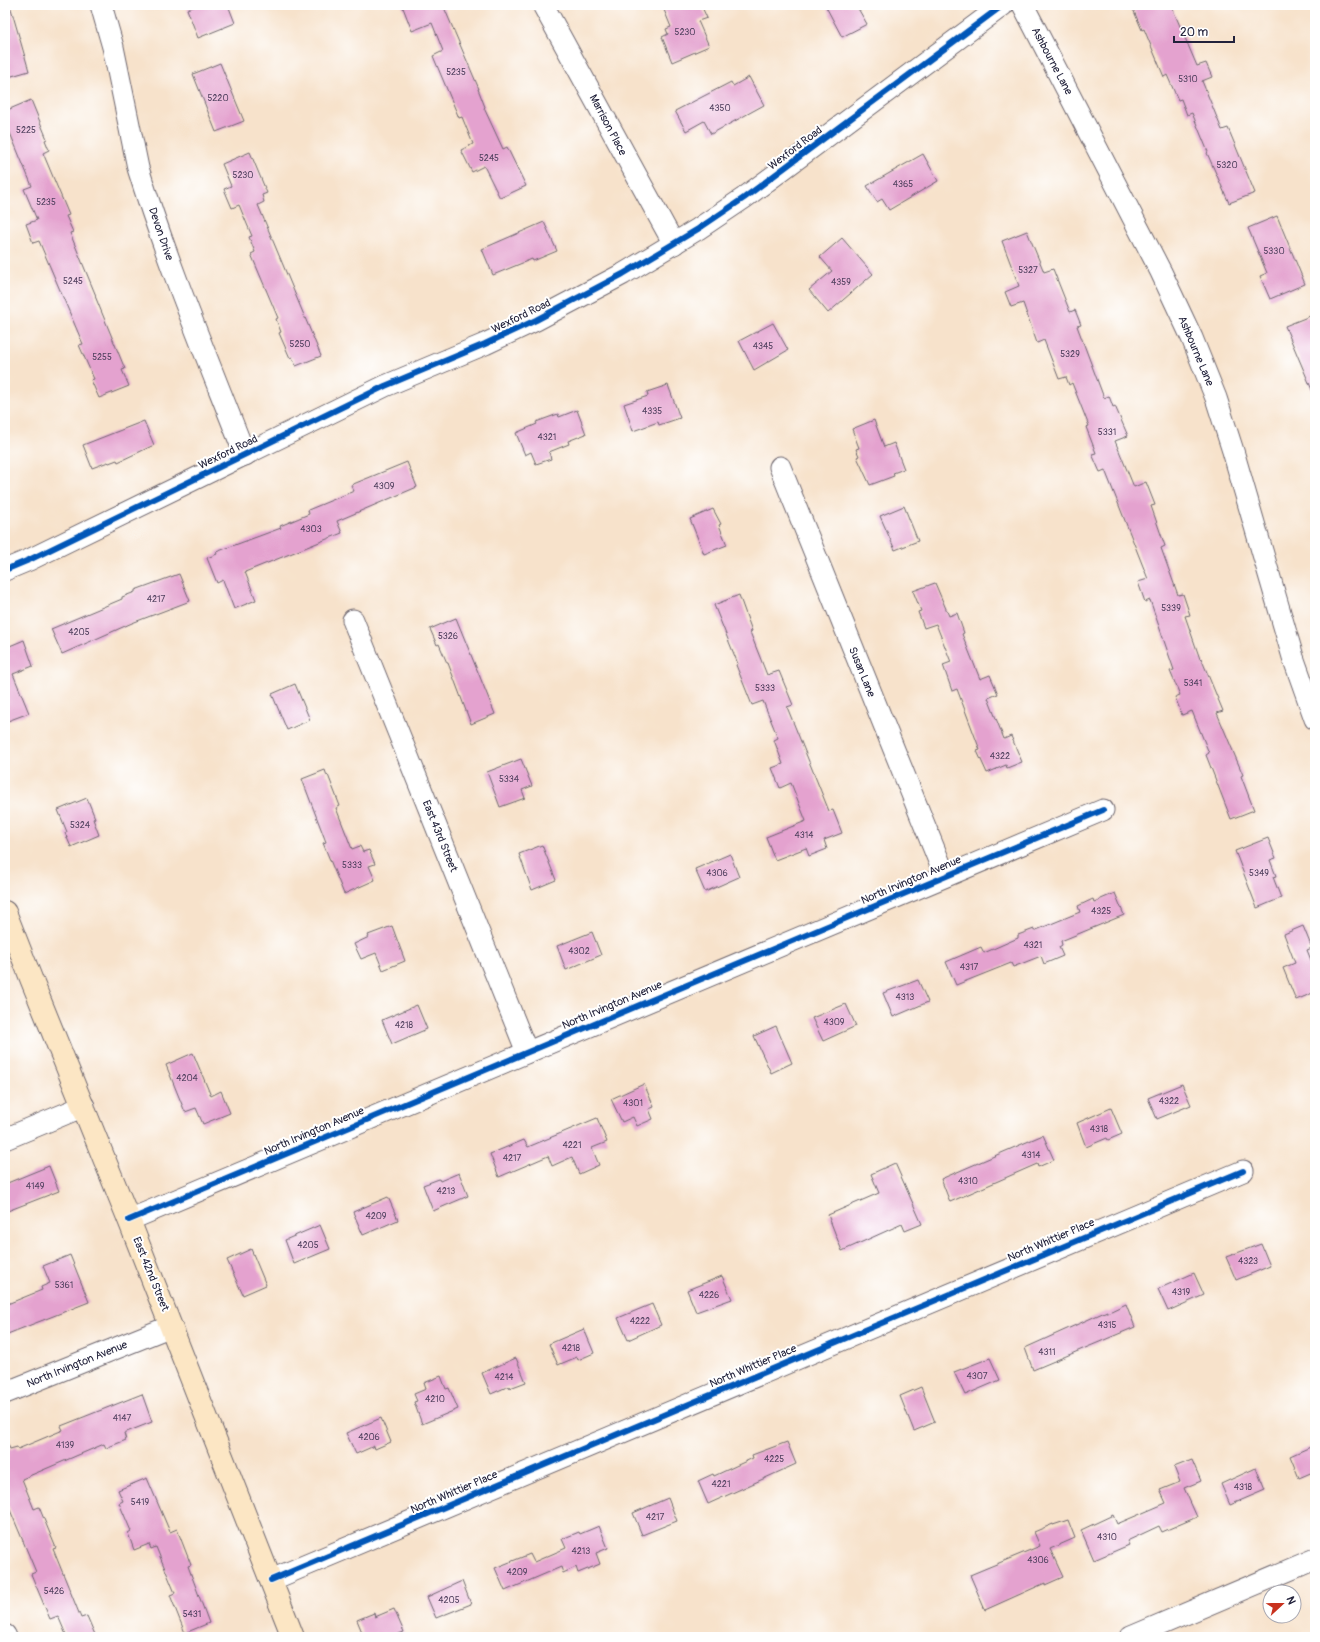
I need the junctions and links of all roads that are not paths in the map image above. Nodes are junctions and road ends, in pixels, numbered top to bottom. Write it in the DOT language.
graph roads {
  1 [pos="101,5"];
  2 [pos="543,5"];
  3 [pos="1003,5"];
  4 [pos="1023,5"];
  5 [pos="674,244"];
  6 [pos="245,455"];
  7 [pos="780,467"];
  8 [pos="5,570"];
  9 [pos="353,620"];
  10 [pos="1315,719"];
  11 [pos="1103,810"];
  12 [pos="945,876"];
  13 [pos="5,912"];
  14 [pos="527,1052"];
  15 [pos="84,1106"];
  16 [pos="5,1139"];
  17 [pos="1243,1171"];
  18 [pos="129,1220"];
  19 [pos="171,1326"];
  20 [pos="5,1393"];
  21 [pos="1315,1559"];
  22 [pos="271,1580"];
  23 [pos="293,1637"];
  24 [pos="1131,1637"];
  1 -- 6 [label="street, Devon Drive"];
  2 -- 5 [label="street, Marrison Place"];
  3 -- 5 [label="street, Wexford Road"];
  4 -- 10 [label="street, Ashbourne Lane"];
  5 -- 6 [label="street, Wexford Road"];
  6 -- 8 [label="street, Wexford Road"];
  7 -- 12 [label="street, Susan Lane"];
  9 -- 14 [label="street, East 43rd Street"];
  11 -- 12 [label="street, North Irvington Avenue"];
  12 -- 14 [label="street, North Irvington Avenue"];
  13 -- 15 [label="street, East 42nd Street"];
  14 -- 18 [label="street, North Irvington Avenue"];
  15 -- 16 [label="street"];
  15 -- 18 [label="street, East 42nd Street"];
  17 -- 22 [label="street, North Whittier Place"];
  18 -- 19 [label="street, East 42nd Street"];
  19 -- 20 [label="street, North Irvington Avenue"];
  19 -- 22 [label="street, East 42nd Street"];
  21 -- 24 [label="street"];
  22 -- 23 [label="street, East 42nd Street"];
}
